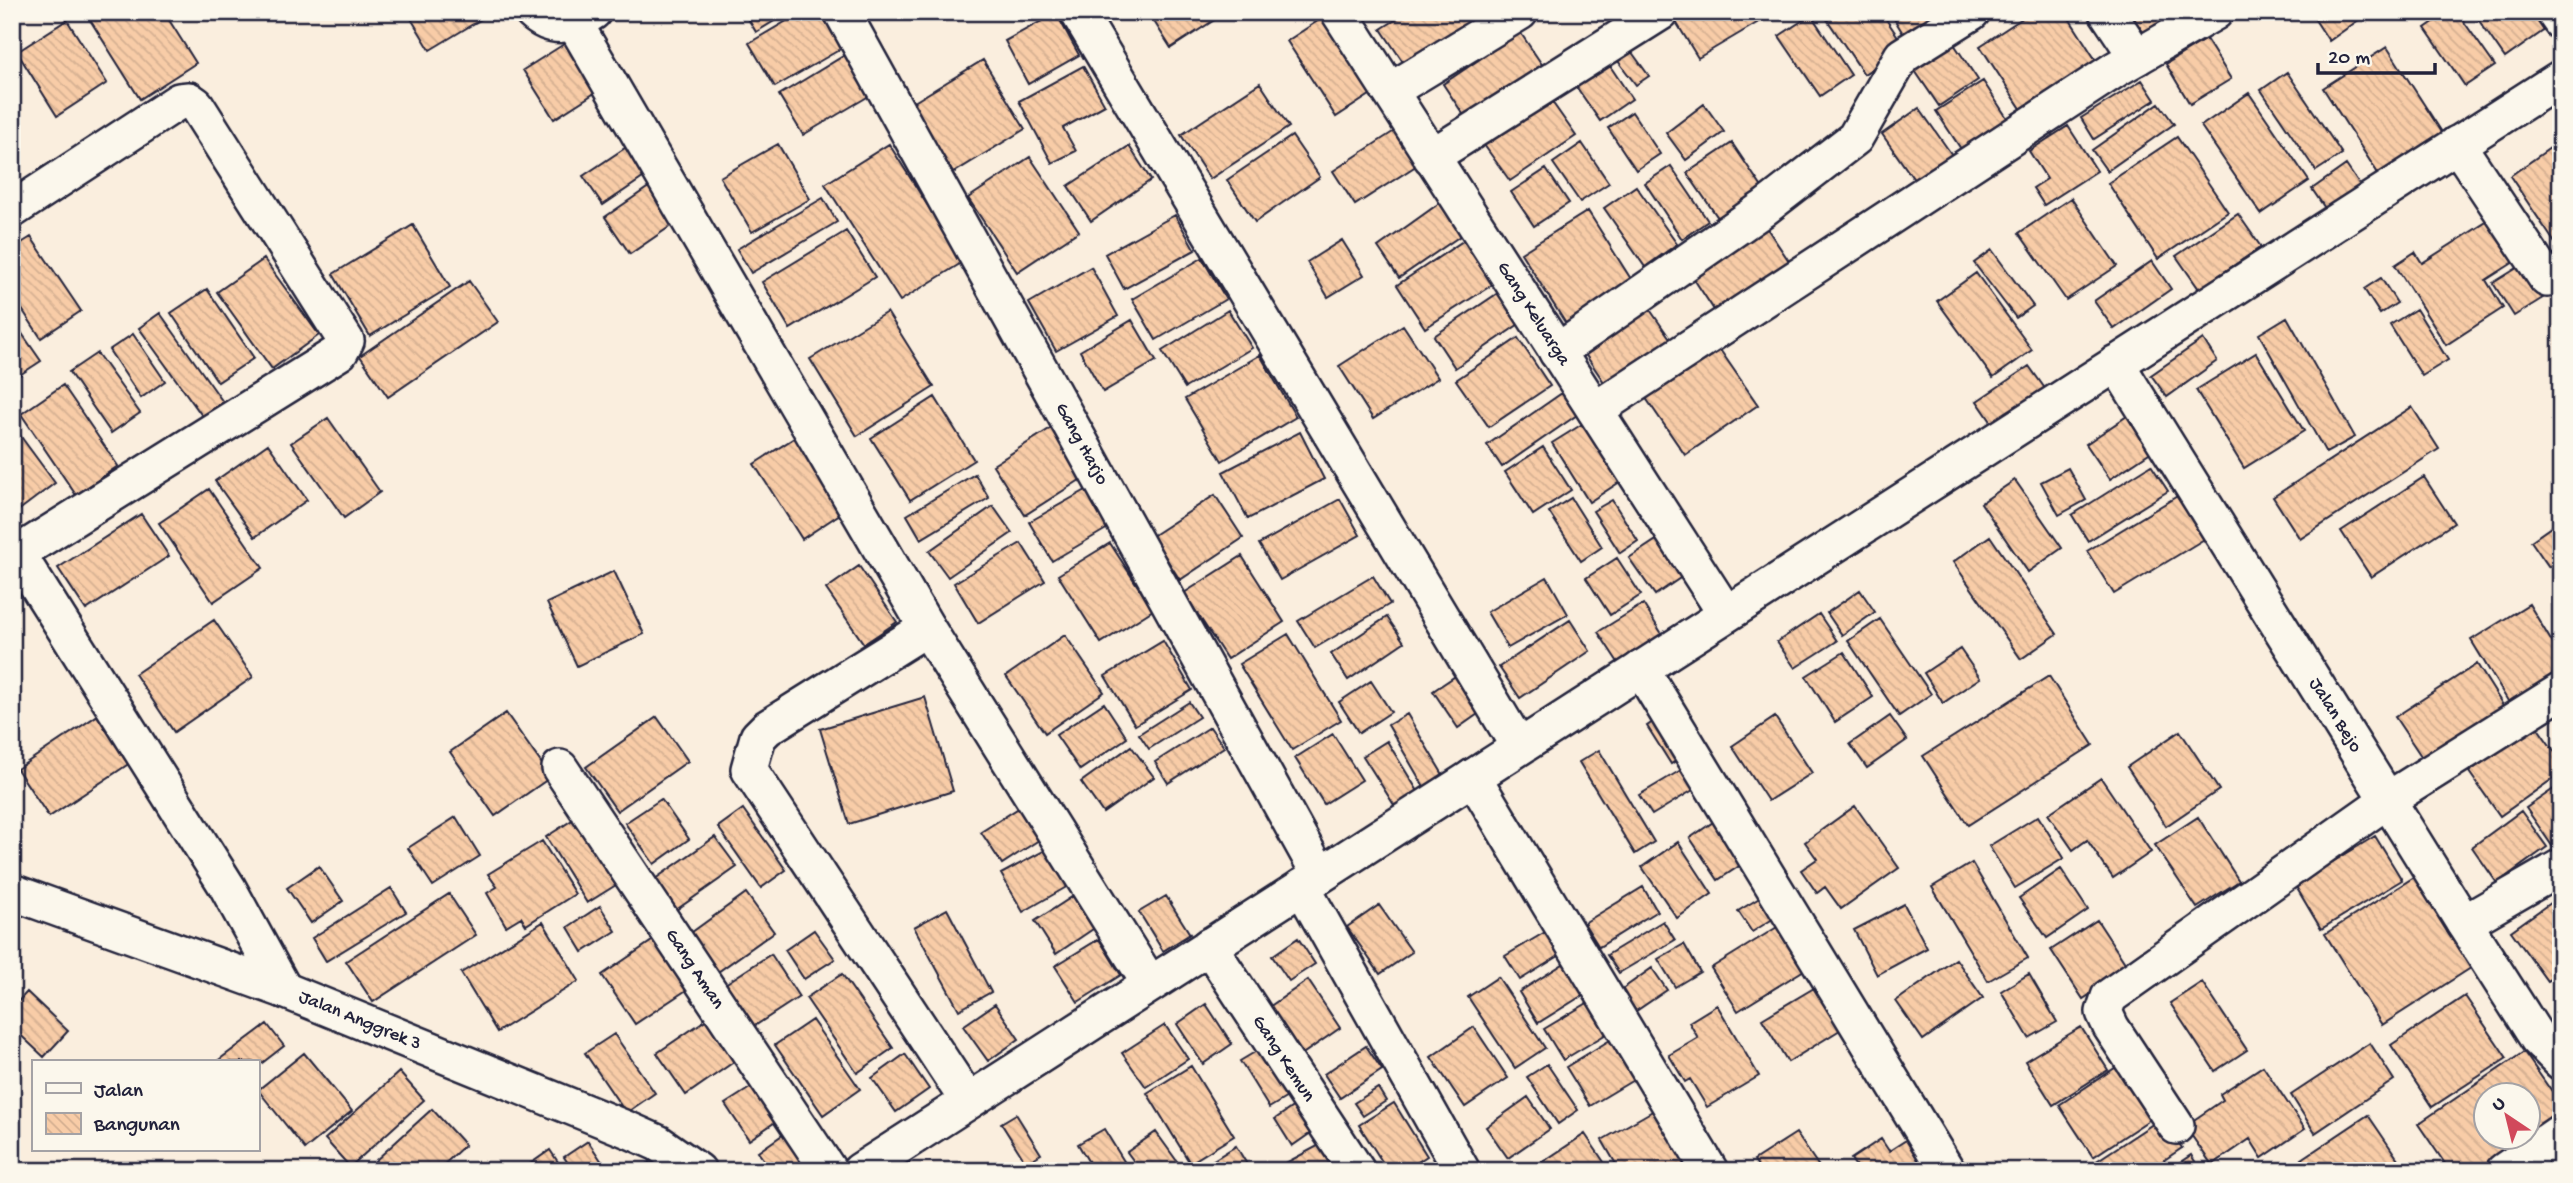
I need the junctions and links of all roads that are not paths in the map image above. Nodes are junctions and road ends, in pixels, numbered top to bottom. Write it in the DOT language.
graph roads {
  1 [pos="532,12"];
  2 [pos="842,12"];
  3 [pos="1078,12"];
  4 [pos="1339,12"];
  5 [pos="1520,12"];
  6 [pos="1661,12"];
  7 [pos="1972,12"];
  8 [pos="2107,12"];
  9 [pos="2215,12"];
  10 [pos="2554,12"];
  11 [pos="584,18"];
  12 [pos="2561,22"];
  13 [pos="2137,57"];
  14 [pos="2561,78"];
  15 [pos="1390,91"];
  16 [pos="2457,144"];
  17 [pos="1432,157"];
  18 [pos="12,210"];
  19 [pos="2547,279"];
  20 [pos="1557,352"];
  21 [pos="2116,363"];
  22 [pos="1595,410"];
  23 [pos="15,549"];
  24 [pos="1727,614"];
  25 [pos="927,628"];
  26 [pos="1641,669"];
  27 [pos="2561,691"];
  28 [pos="1519,747"];
  29 [pos="560,768"];
  30 [pos="1473,777"];
  31 [pos="2389,799"];
  32 [pos="2561,867"];
  33 [pos="1311,881"];
  34 [pos="12,892"];
  35 [pos="2464,923"];
  36 [pos="1209,946"];
  37 [pos="1150,984"];
  38 [pos="284,990"];
  39 [pos="2561,1062"];
  40 [pos="968,1101"];
  41 [pos="2176,1126"];
  42 [pos="2561,1132"];
  43 [pos="871,1168"];
  44 [pos="698,1171"];
  45 [pos="829,1171"];
  46 [pos="1357,1171"];
  47 [pos="1462,1171"];
  48 [pos="1710,1171"];
  49 [pos="1947,1171"];
  50 [pos="2504,1171"];
  1 -- 11 [label="street"];
  2 -- 33 [label="street, Gang Harjo"];
  3 -- 28 [label="street"];
  4 -- 15 [label="street, Gang Keluarga"];
  5 -- 15 [label="street"];
  6 -- 17 [label="street"];
  7 -- 20 [label="street"];
  8 -- 13 [label="street"];
  9 -- 13 [label="street"];
  10 -- 12 [label="street"];
  11 -- 25 [label="street"];
  13 -- 22 [label="street"];
  14 -- 16 [label="street"];
  15 -- 17 [label="street, Gang Keluarga"];
  16 -- 19 [label="street"];
  16 -- 21 [label="street"];
  17 -- 20 [label="street, Gang Keluarga"];
  18 -- 23 [label="street"];
  20 -- 22 [label="street, Gang Keluarga"];
  21 -- 24 [label="street"];
  21 -- 31 [label="street, Jalan Bejo"];
  22 -- 24 [label="street, Gang Keluarga"];
  23 -- 38 [label="street"];
  24 -- 26 [label="street"];
  25 -- 37 [label="street"];
  25 -- 40 [label="street"];
  26 -- 28 [label="street"];
  26 -- 49 [label="street"];
  27 -- 31 [label="street"];
  28 -- 30 [label="street"];
  29 -- 45 [label="street, Gang Aman"];
  30 -- 33 [label="street"];
  30 -- 48 [label="street"];
  31 -- 35 [label="street, Jalan Bejo"];
  31 -- 41 [label="street"];
  32 -- 35 [label="street"];
  33 -- 36 [label="street"];
  33 -- 47 [label="street, Gang Harjo"];
  34 -- 38 [label="street, Jalan Anggrek 3"];
  35 -- 39 [label="street, Jalan Bejo"];
  36 -- 37 [label="street"];
  36 -- 46 [label="street, Gang Kemun"];
  37 -- 40 [label="street"];
  38 -- 44 [label="street, Jalan Anggrek 3"];
  40 -- 43 [label="street"];
  42 -- 50 [label="street"];
}
